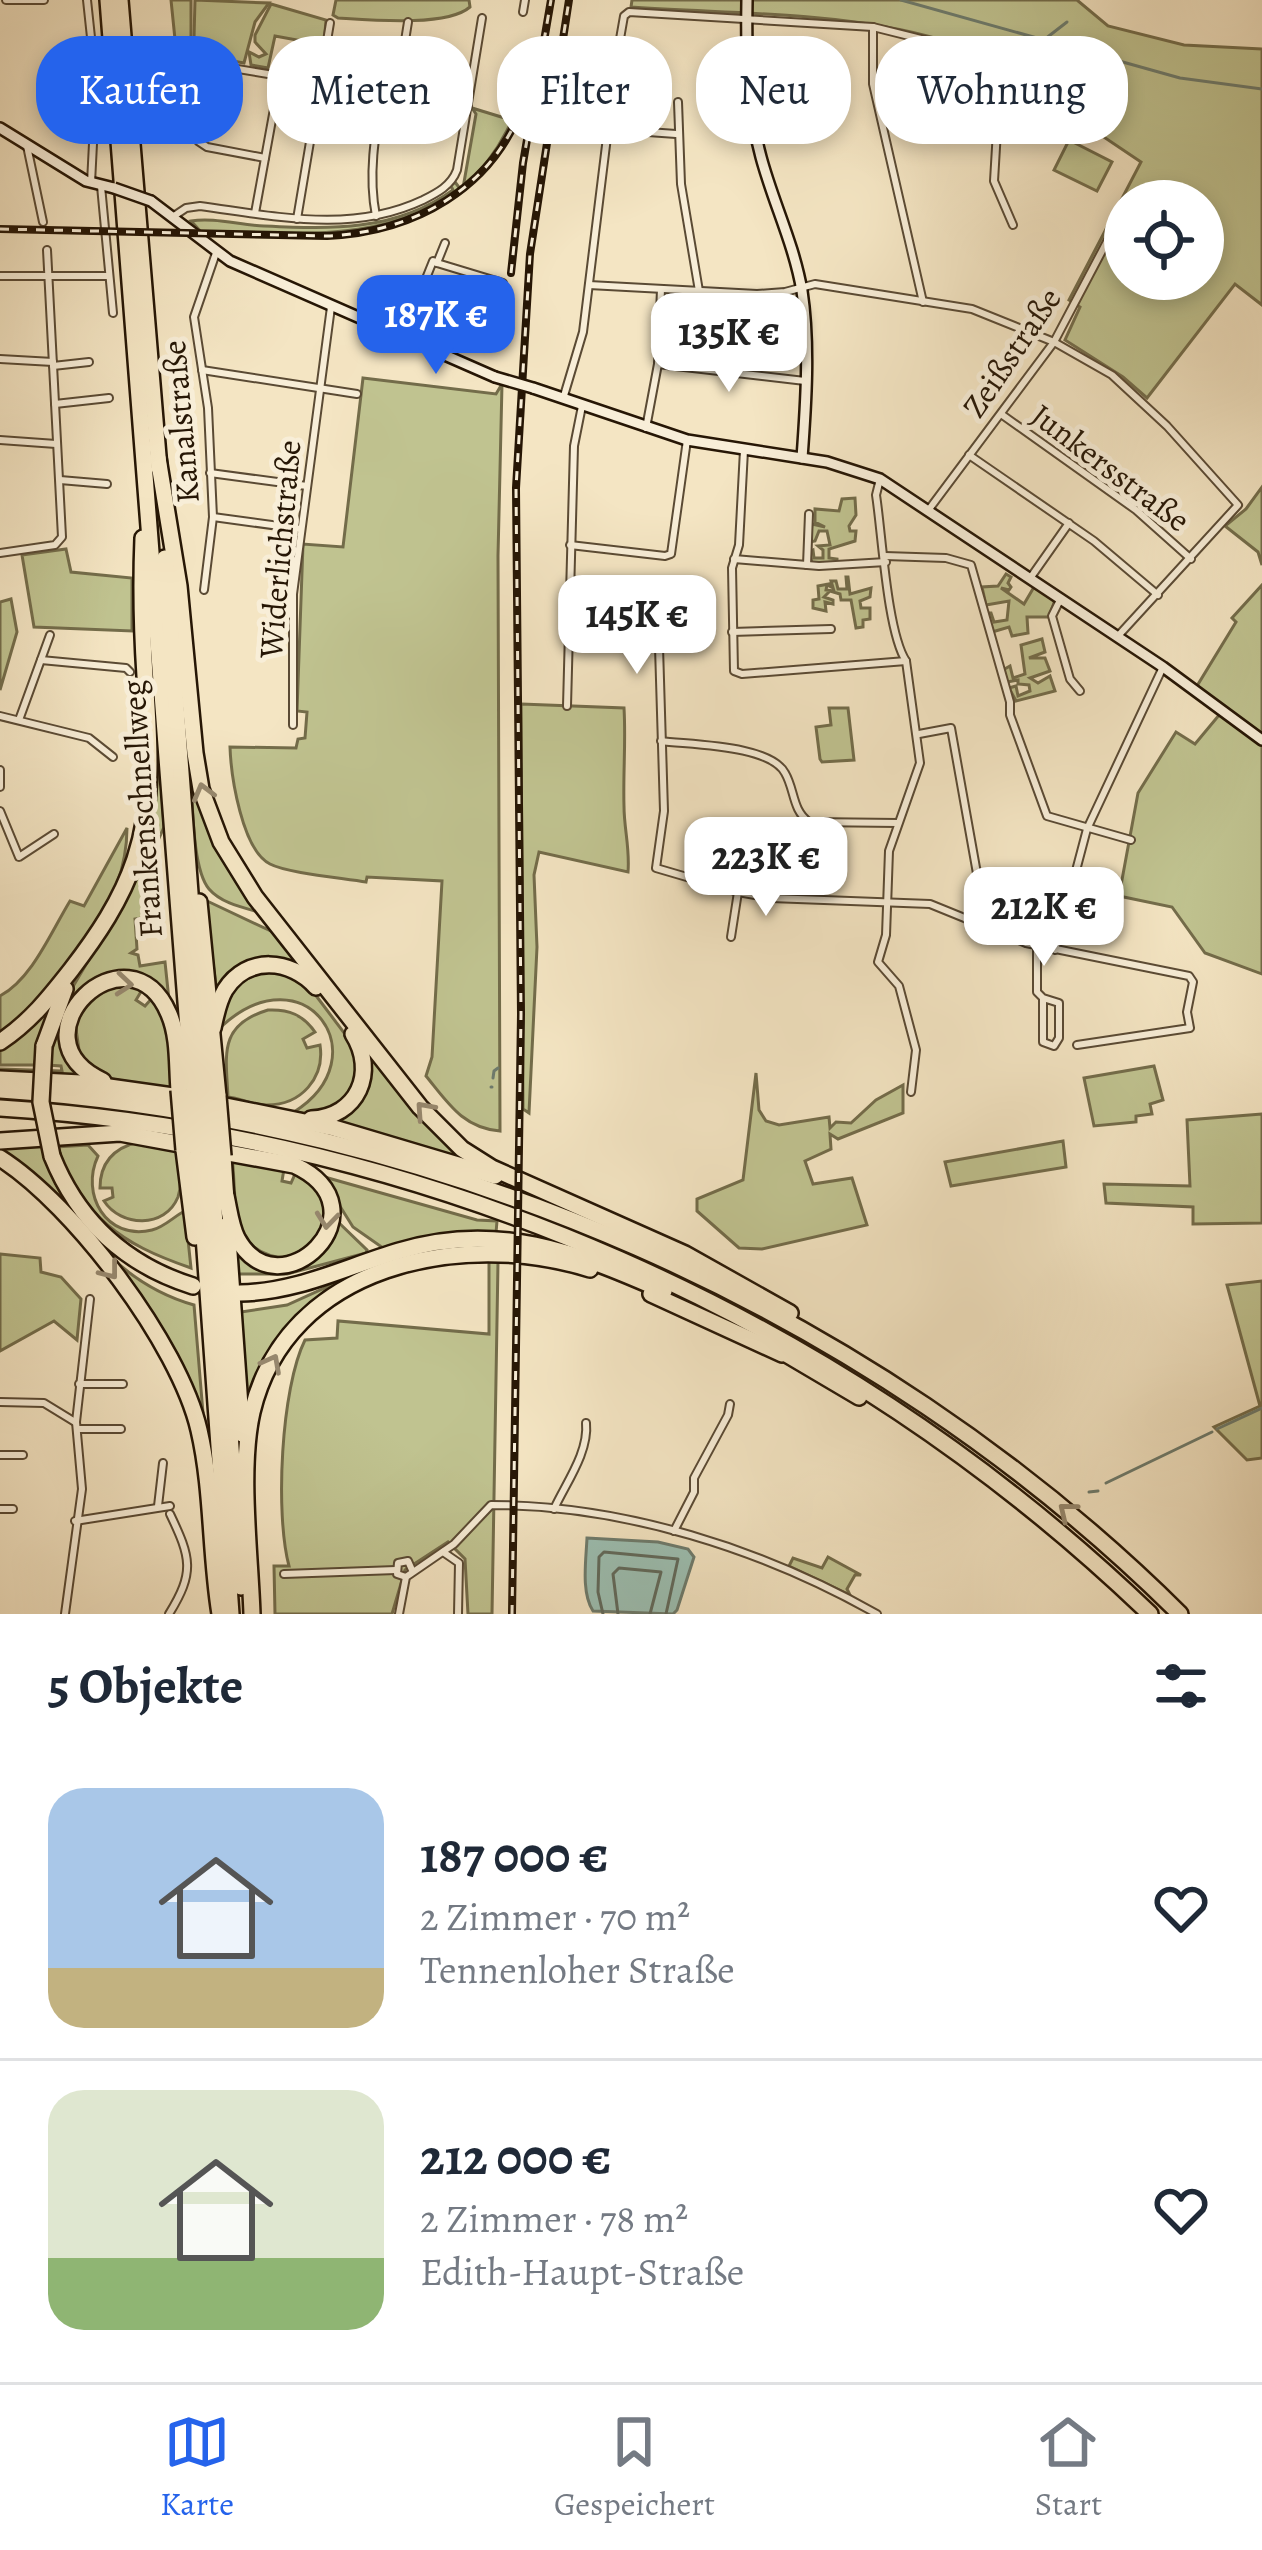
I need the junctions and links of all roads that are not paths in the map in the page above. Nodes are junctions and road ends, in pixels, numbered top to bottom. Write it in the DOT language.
graph roads {
  1 [pos="6,0"];
  2 [pos="44,0"];
  3 [pos="87,0"];
  4 [pos="108,0"];
  5 [pos="120,0"];
  6 [pos="748,0"];
  7 [pos="482,18"];
  8 [pos="747,20"];
  9 [pos="408,22"];
  10 [pos="330,23"];
  11 [pos="873,27"];
  12 [pos="328,36"];
  13 [pos="406,36"];
  14 [pos="623,36"];
  15 [pos="243,69"];
  16 [pos="473,75"];
  17 [pos="678,102"];
  18 [pos="0,128"];
  19 [pos="672,134"];
  20 [pos="676,134"];
  21 [pos="202,144"];
  22 [pos="310,144"];
  23 [pos="375,144"];
  24 [pos="461,144"];
  25 [pos="604,144"];
  26 [pos="27,146"];
  27 [pos="266,158"];
  28 [pos="96,185"];
  29 [pos="255,213"];
  30 [pos="174,216"];
  31 [pos="376,216"];
  32 [pos="297,218"];
  33 [pos="43,222"];
  34 [pos="1013,225"];
  35 [pos="445,243"];
  36 [pos="1104,246"];
  37 [pos="47,250"];
  38 [pos="216,253"];
  39 [pos="437,263"];
  40 [pos="110,275"];
  41 [pos="0,276"];
  42 [pos="49,276"];
  43 [pos="502,283"];
  44 [pos="589,284"];
  45 [pos="801,287"];
  46 [pos="661,289"];
  47 [pos="699,291"];
  48 [pos="923,302"];
  49 [pos="331,307"];
  50 [pos="113,313"];
  51 [pos="402,338"];
  52 [pos="1054,342"];
  53 [pos="0,359"];
  54 [pos="89,362"];
  55 [pos="53,364"];
  56 [pos="658,364"];
  57 [pos="202,370"];
  58 [pos="805,381"];
  59 [pos="318,388"];
  60 [pos="357,394"];
  61 [pos="110,398"];
  62 [pos="563,399"];
  63 [pos="55,404"];
  64 [pos="582,406"];
  65 [pos="1000,414"];
  66 [pos="646,428"];
  67 [pos="0,440"];
  68 [pos="687,440"];
  69 [pos="57,444"];
  70 [pos="744,450"];
  71 [pos="970,455"];
  72 [pos="802,458"];
  73 [pos="151,464"];
  74 [pos="210,473"];
  75 [pos="880,479"];
  76 [pos="60,480"];
  77 [pos="107,484"];
  78 [pos="307,486"];
  79 [pos="930,508"];
  80 [pos="809,514"];
  81 [pos="213,517"];
  82 [pos="1069,523"];
  83 [pos="301,529"];
  84 [pos="570,545"];
  85 [pos="0,553"];
  86 [pos="734,559"];
  87 [pos="886,559"];
  88 [pos="1191,559"];
  89 [pos="807,565"];
  90 [pos="1031,577"];
  91 [pos="204,590"];
  92 [pos="1158,595"];
  93 [pos="1061,598"];
  94 [pos="831,628"];
  95 [pos="566,632"];
  96 [pos="732,632"];
  97 [pos="50,635"];
  98 [pos="1118,636"];
  99 [pos="41,660"];
  100 [pos="906,661"];
  101 [pos="1163,667"];
  102 [pos="130,672"];
  103 [pos="1080,691"];
  104 [pos="567,706"];
  105 [pos="0,716"];
  106 [pos="19,721"];
  107 [pos="293,724"];
  108 [pos="919,734"];
  109 [pos="1262,740"];
  110 [pos="661,741"];
  111 [pos="113,757"];
  112 [pos="0,770"];
  113 [pos="0,787"];
  114 [pos="0,811"];
  115 [pos="898,823"];
  116 [pos="185,824"];
  117 [pos="1088,829"];
  118 [pos="53,834"];
  119 [pos="1131,839"];
  120 [pos="738,892"];
  121 [pos="887,900"];
  122 [pos="975,919"];
  123 [pos="730,937"];
  124 [pos="1037,946"];
  125 [pos="1055,950"];
  126 [pos="83,955"];
  127 [pos="1043,998"];
  128 [pos="213,1028"];
  129 [pos="0,1042"];
  130 [pos="1077,1046"];
  131 [pos="0,1079"];
  132 [pos="0,1090"];
  133 [pos="152,1092"];
  134 [pos="910,1092"];
  135 [pos="199,1093"];
  136 [pos="0,1108"];
  137 [pos="261,1112"];
  138 [pos="0,1141"];
  139 [pos="204,1153"];
  140 [pos="0,1158"];
  141 [pos="225,1192"];
  142 [pos="555,1196"];
  143 [pos="193,1286"];
  144 [pos="240,1293"];
  145 [pos="90,1299"];
  146 [pos="800,1362"];
  147 [pos="875,1372"];
  148 [pos="79,1384"];
  149 [pos="123,1384"];
  150 [pos="0,1402"];
  151 [pos="730,1404"];
  152 [pos="586,1423"];
  153 [pos="76,1426"];
  154 [pos="122,1429"];
  155 [pos="0,1455"];
  156 [pos="23,1455"];
  157 [pos="163,1463"];
  158 [pos="1014,1494"];
  159 [pos="248,1503"];
  160 [pos="158,1506"];
  161 [pos="0,1509"];
  162 [pos="13,1509"];
  163 [pos="554,1509"];
  164 [pos="75,1521"];
  165 [pos="674,1531"];
  166 [pos="443,1552"];
  167 [pos="396,1570"];
  168 [pos="284,1574"];
  169 [pos="409,1574"];
  170 [pos="65,1614"];
  171 [pos="169,1614"];
  172 [pos="220,1614"];
  173 [pos="231,1614"];
  174 [pos="247,1614"];
  175 [pos="398,1614"];
  176 [pos="458,1614"];
  177 [pos="878,1614"];
  178 [pos="1150,1614"];
  179 [pos="1180,1614"];
  1 -- 2 [label="street"];
  3 -- 28 [label="street"];
  4 -- 73 [label="highway, Frankenschnellweg"];
  5 -- 73 [label="highway, Frankenschnellweg"];
  6 -- 8 [label="street"];
  7 -- 16 [label="street"];
  8 -- 11 [label="street"];
  8 -- 14 [label="street"];
  8 -- 45 [label="street"];
  9 -- 13 [label="street"];
  10 -- 12 [label="street"];
  11 -- 34 [label="street"];
  11 -- 48 [label="street"];
  15 -- 27 [label="street"];
  17 -- 20 [label="street"];
  18 -- 26 [label="street"];
  19 -- 20 [label="street"];
  20 -- 47 [label="street"];
  21 -- 27 [label="street"];
  22 -- 32 [label="street"];
  23 -- 31 [label="street"];
  24 -- 31 [label="street"];
  25 -- 44 [label="street"];
  26 -- 28 [label="street"];
  26 -- 33 [label="street"];
  27 -- 29 [label="street"];
  28 -- 30 [label="street, bridge"];
  28 -- 40 [label="street"];
  29 -- 30 [label="street"];
  29 -- 32 [label="street"];
  30 -- 38 [label="street"];
  31 -- 32 [label="street"];
  35 -- 39 [label="street"];
  36 -- 52 [label="street, Zeißstraße"];
  37 -- 42 [label="street"];
  38 -- 49 [label="street"];
  38 -- 57 [label="street, Kanalstraße"];
  39 -- 43 [label="street"];
  39 -- 51 [label="street"];
  40 -- 42 [label="street"];
  40 -- 50 [label="street"];
  41 -- 42 [label="street"];
  42 -- 55 [label="street"];
  44 -- 46 [label="street"];
  44 -- 62 [label="street"];
  45 -- 47 [label="street"];
  45 -- 48 [label="street"];
  45 -- 58 [label="street"];
  46 -- 47 [label="street"];
  46 -- 56 [label="street"];
  48 -- 52 [label="street"];
  49 -- 51 [label="street"];
  49 -- 59 [label="street, Widerlichstraße"];
  51 -- 62 [label="street, bridge"];
  52 -- 65 [label="street, Zeißstraße"];
  52 -- 88 [label="street"];
  53 -- 55 [label="street"];
  54 -- 55 [label="street"];
  55 -- 63 [label="street"];
  56 -- 58 [label="street"];
  56 -- 66 [label="street"];
  57 -- 59 [label="street"];
  57 -- 74 [label="street, Kanalstraße"];
  58 -- 72 [label="street"];
  59 -- 60 [label="street"];
  59 -- 78 [label="street, Widerlichstraße"];
  61 -- 63 [label="street"];
  62 -- 64 [label="street"];
  63 -- 69 [label="street"];
  64 -- 66 [label="street"];
  64 -- 84 [label="street"];
  65 -- 71 [label="street, Zeißstraße"];
  65 -- 88 [label="street, Junkersstraße"];
  66 -- 68 [label="street"];
  67 -- 69 [label="street"];
  68 -- 70 [label="street"];
  68 -- 84 [label="street"];
  69 -- 76 [label="street"];
  70 -- 72 [label="street"];
  70 -- 86 [label="street"];
  71 -- 79 [label="street, Zeißstraße"];
  71 -- 82 [label="street"];
  72 -- 75 [label="street"];
  73 -- 116 [label="highway, Frankenschnellweg"];
  73 -- 126 [label="highway"];
  73 -- 135 [label="highway, Frankenschnellweg"];
  142 -- 73 [label="highway, one-way"];
  74 -- 78 [label="street"];
  74 -- 81 [label="street, Kanalstraße"];
  75 -- 79 [label="street"];
  75 -- 87 [label="street"];
  76 -- 77 [label="street"];
  76 -- 85 [label="street"];
  78 -- 83 [label="street, Widerlichstraße"];
  79 -- 90 [label="street"];
  80 -- 89 [label="street"];
  81 -- 83 [label="street"];
  81 -- 91 [label="street, Kanalstraße"];
  82 -- 90 [label="street"];
  82 -- 92 [label="street"];
  83 -- 107 [label="street, Widerlichstraße"];
  84 -- 95 [label="street"];
  86 -- 89 [label="street"];
  86 -- 96 [label="street"];
  87 -- 89 [label="street"];
  87 -- 100 [label="street"];
  87 -- 117 [label="street"];
  88 -- 92 [label="street"];
  90 -- 93 [label="street"];
  92 -- 98 [label="street"];
  93 -- 98 [label="street"];
  93 -- 103 [label="street"];
  94 -- 96 [label="street"];
  95 -- 104 [label="street"];
  95 -- 110 [label="street"];
  96 -- 100 [label="street"];
  97 -- 99 [label="street"];
  98 -- 101 [label="street"];
  99 -- 102 [label="street"];
  99 -- 106 [label="street"];
  100 -- 108 [label="street"];
  101 -- 109 [label="street"];
  101 -- 117 [label="street"];
  105 -- 106 [label="street"];
  106 -- 111 [label="street"];
  108 -- 115 [label="street"];
  108 -- 122 [label="street"];
  110 -- 115 [label="street"];
  110 -- 120 [label="street"];
  112 -- 113 [label="street"];
  114 -- 118 [label="street"];
  115 -- 121 [label="street"];
  116 -- 128 [label="highway"];
  116 -- 135 [label="highway, Frankenschnellweg"];
  117 -- 119 [label="street"];
  117 -- 125 [label="street"];
  120 -- 121 [label="street"];
  120 -- 123 [label="street"];
  121 -- 122 [label="street"];
  121 -- 134 [label="street"];
  122 -- 124 [label="street"];
  124 -- 125 [label="street"];
  124 -- 127 [label="street"];
  125 -- 130 [label="street"];
  126 -- 129 [label="highway"];
  126 -- 143 [label="highway, bridge"];
  127 -- 127 [label="street"];
  128 -- 135 [label="highway"];
  128 -- 137 [label="highway"];
  131 -- 133 [label="highway"];
  132 -- 147 [label="highway"];
  133 -- 135 [label="highway, one-way"];
  133 -- 137 [label="highway"];
  135 -- 139 [label="highway, Frankenschnellweg, bridge"];
  135 -- 139 [label="highway, bridge"];
  136 -- 158 [label="highway"];
  137 -- 142 [label="highway"];
  138 -- 141 [label="highway, one-way"];
  139 -- 141 [label="highway"];
  139 -- 173 [label="highway, Frankenschnellweg"];
  139 -- 174 [label="highway, Frankenschnellweg"];
  140 -- 172 [label="highway, one-way"];
  141 -- 159 [label="highway"];
  142 -- 147 [label="highway"];
  144 -- 146 [label="highway"];
  145 -- 148 [label="street"];
  146 -- 158 [label="highway"];
  159 -- 146 [label="highway, one-way"];
  179 -- 147 [label="highway, one-way"];
  148 -- 149 [label="street"];
  148 -- 153 [label="street"];
  150 -- 153 [label="street"];
  151 -- 165 [label="street"];
  152 -- 163 [label="street"];
  153 -- 154 [label="street"];
  153 -- 164 [label="street"];
  155 -- 156 [label="street"];
  157 -- 160 [label="street"];
  158 -- 178 [label="highway"];
  159 -- 174 [label="highway"];
  160 -- 164 [label="street"];
  160 -- 171 [label="street"];
  161 -- 162 [label="street"];
  163 -- 165 [label="street"];
  163 -- 166 [label="street"];
  164 -- 170 [label="street"];
  165 -- 177 [label="street"];
  166 -- 169 [label="street"];
  166 -- 176 [label="street"];
  167 -- 168 [label="street"];
  167 -- 169 [label="street"];
  167 -- 169 [label="street"];
  169 -- 175 [label="street"];
}
